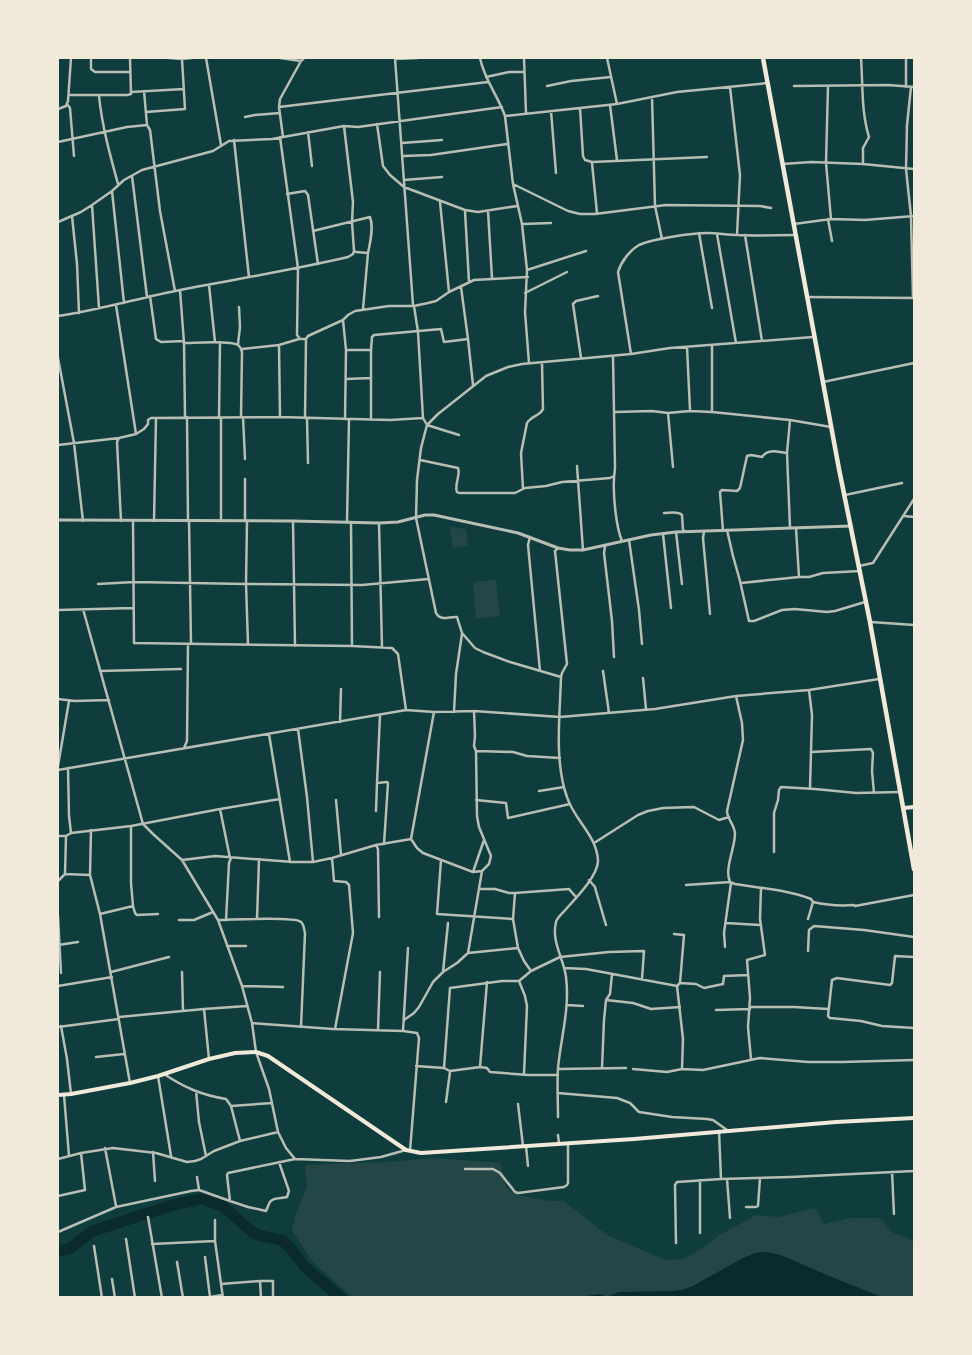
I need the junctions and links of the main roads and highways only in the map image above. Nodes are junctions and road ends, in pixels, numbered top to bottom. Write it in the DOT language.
graph roads {
  1 [pos="763,58"];
  2 [pos="914,807"];
  3 [pos="904,808"];
  4 [pos="914,869"];
  5 [pos="58,1096"];
  6 [pos="914,1118"];
  1 -- 3 [label="main road"];
  2 -- 3 [label="main road"];
  3 -- 4 [label="main road"];
  5 -- 6 [label="main road"];
}
